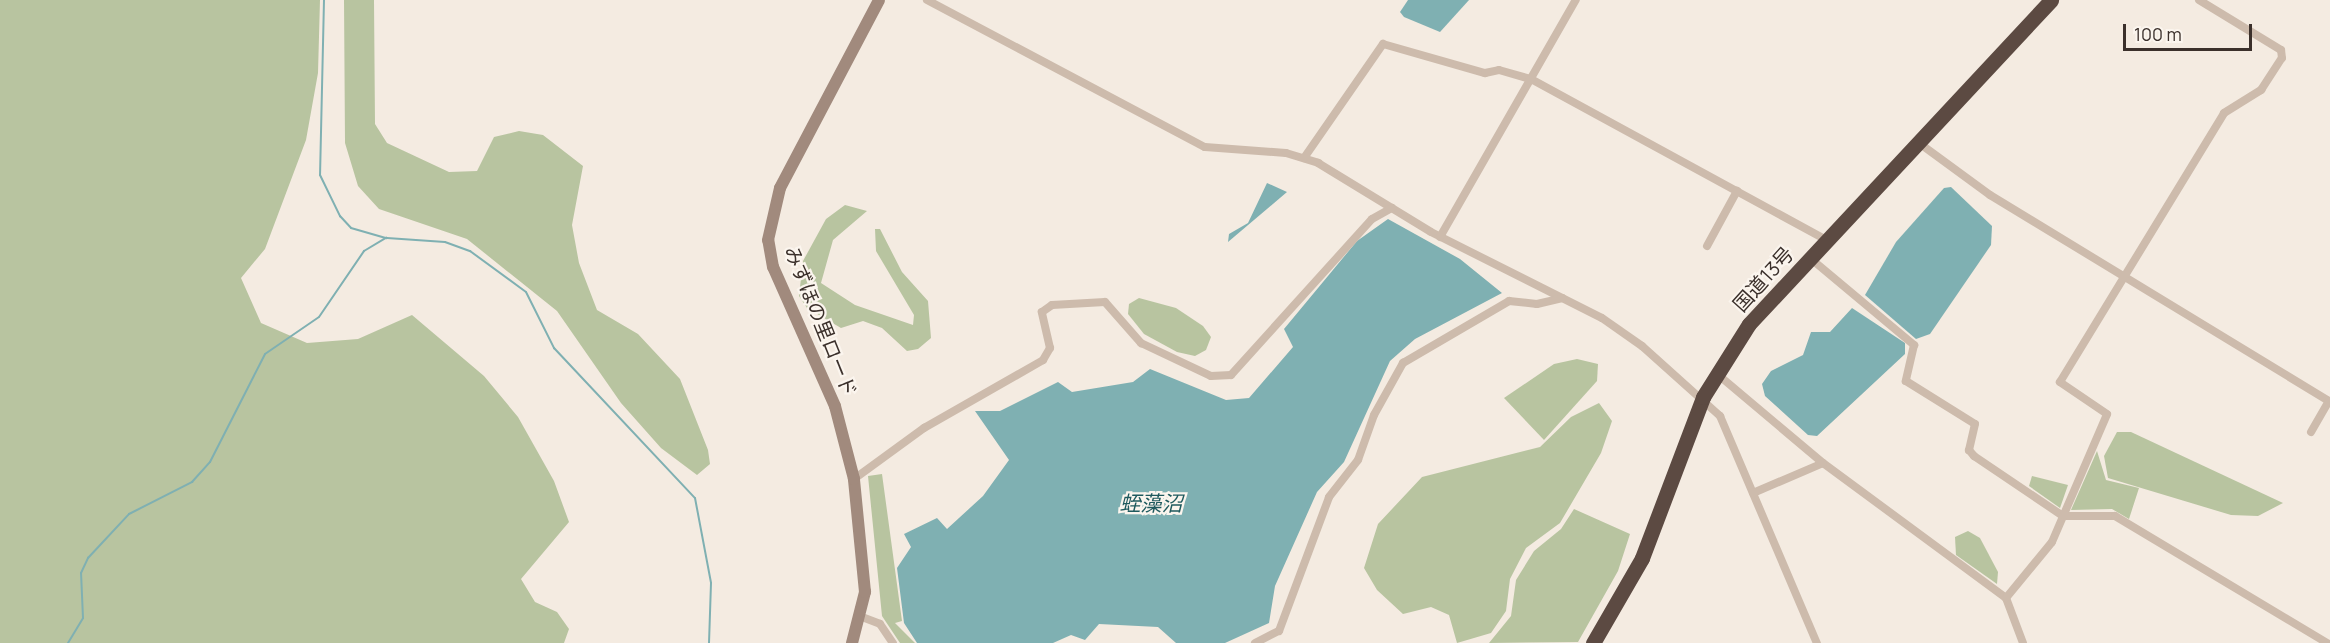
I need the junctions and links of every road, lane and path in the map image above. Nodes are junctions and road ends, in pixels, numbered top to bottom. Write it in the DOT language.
graph roads {
  1 [pos="879,0"];
  2 [pos="927,0"];
  3 [pos="1576,0"];
  4 [pos="2051,0"];
  5 [pos="2199,0"];
  6 [pos="1531,79"];
  7 [pos="1919,143"];
  8 [pos="1304,158"];
  9 [pos="1737,191"];
  10 [pos="1392,208"];
  11 [pos="1440,237"];
  12 [pos="1826,240"];
  13 [pos="1707,246"];
  14 [pos="1810,258"];
  15 [pos="2124,277"];
  16 [pos="1562,298"];
  17 [pos="1716,373"];
  18 [pos="1703,397"];
  19 [pos="2330,402"];
  20 [pos="2311,432"];
  21 [pos="1823,463"];
  22 [pos="854,479"];
  23 [pos="1752,494"];
  24 [pos="2063,516"];
  25 [pos="2006,598"];
  26 [pos="862,617"];
  27 [pos="852,643"];
  28 [pos="892,643"];
  29 [pos="1256,643"];
  30 [pos="1593,643"];
  31 [pos="1817,643"];
  32 [pos="2023,643"];
  33 [pos="2327,643"];
  1 -- 22 [label="street, みずほの里ロード"];
  2 -- 8 [label="street"];
  3 -- 6 [label="street"];
  4 -- 7 [label="highway, 国道13号"];
  5 -- 15 [label="street"];
  6 -- 8 [label="street"];
  6 -- 9 [label="street"];
  6 -- 11 [label="street"];
  7 -- 12 [label="highway, 国道13号"];
  7 -- 15 [label="street"];
  8 -- 10 [label="street"];
  9 -- 12 [label="street"];
  9 -- 13 [label="street"];
  10 -- 11 [label="street"];
  10 -- 22 [label="street"];
  11 -- 16 [label="street"];
  12 -- 14 [label="highway, 国道13号"];
  14 -- 17 [label="highway, 国道13号"];
  14 -- 24 [label="street"];
  15 -- 19 [label="street"];
  15 -- 24 [label="street"];
  16 -- 18 [label="street"];
  16 -- 29 [label="street"];
  17 -- 18 [label="highway, 国道13号"];
  17 -- 21 [label="street"];
  18 -- 23 [label="street"];
  18 -- 30 [label="highway, 国道13号"];
  19 -- 20 [label="street"];
  21 -- 23 [label="street"];
  21 -- 25 [label="street"];
  22 -- 26 [label="street, みずほの里ロード"];
  23 -- 31 [label="street"];
  24 -- 25 [label="street"];
  24 -- 33 [label="street"];
  25 -- 32 [label="street"];
  26 -- 27 [label="street, みずほの里ロード"];
  26 -- 28 [label="street"];
}
